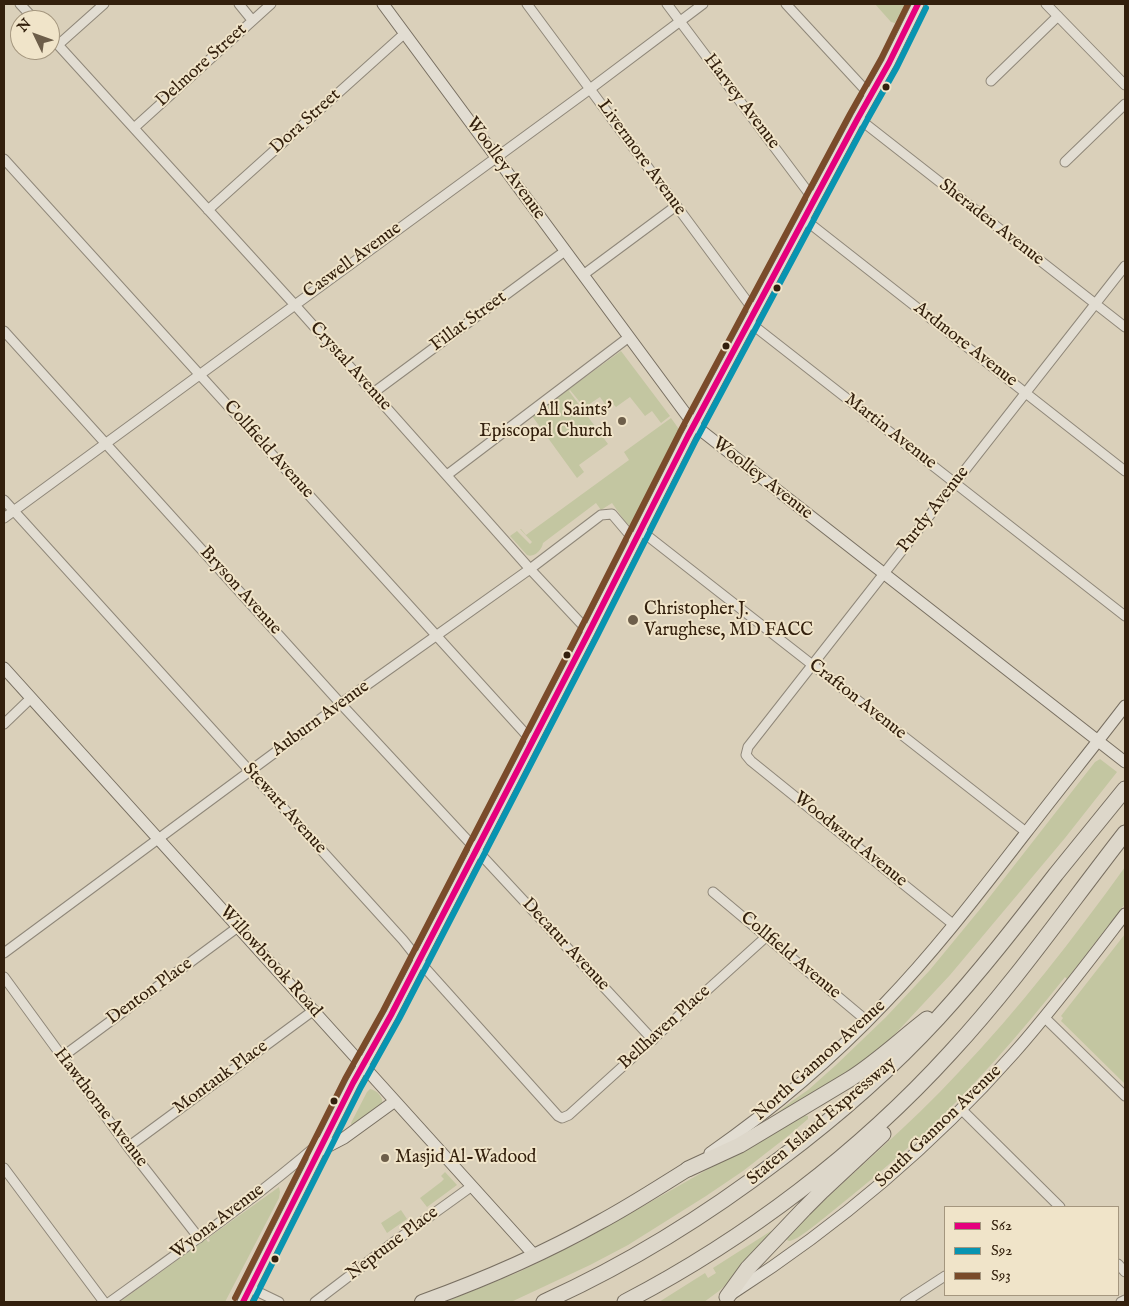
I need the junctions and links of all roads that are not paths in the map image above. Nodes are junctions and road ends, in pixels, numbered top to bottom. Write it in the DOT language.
graph roads {
  1 [pos="104,4"];
  2 [pos="240,4"];
  3 [pos="271,4"];
  4 [pos="383,4"];
  5 [pos="527,4"];
  6 [pos="668,4"];
  7 [pos="703,4"];
  8 [pos="786,4"];
  9 [pos="918,4"];
  10 [pos="1046,4"];
  11 [pos="1058,16"];
  12 [pos="252,20"];
  13 [pos="681,21"];
  14 [pos="405,33"];
  15 [pos="60,43"];
  16 [pos="60,47"];
  17 [pos="991,81"];
  18 [pos="1125,85"];
  19 [pos="590,89"];
  20 [pos="870,95"];
  21 [pos="1125,104"];
  22 [pos="858,118"];
  23 [pos="134,128"];
  24 [pos="496,157"];
  25 [pos="4,159"];
  26 [pos="1065,162"];
  27 [pos="814,200"];
  28 [pos="676,206"];
  29 [pos="208,210"];
  30 [pos="804,219"];
  31 [pos="565,251"];
  32 [pos="1125,266"];
  33 [pos="583,276"];
  34 [pos="294,304"];
  35 [pos="1096,304"];
  36 [pos="752,317"];
  37 [pos="1125,328"];
  38 [pos="4,331"];
  39 [pos="629,337"];
  40 [pos="200,374"];
  41 [pos="373,393"];
  42 [pos="1026,393"];
  43 [pos="694,426"];
  44 [pos="106,443"];
  45 [pos="1125,471"];
  46 [pos="447,475"];
  47 [pos="956,483"];
  48 [pos="4,500"];
  49 [pos="14,511"];
  50 [pos="4,518"];
  51 [pos="640,530"];
  52 [pos="635,541"];
  53 [pos="530,569"];
  54 [pos="884,574"];
  55 [pos="1125,616"];
  56 [pos="589,632"];
  57 [pos="435,635"];
  58 [pos="812,665"];
  59 [pos="4,668"];
  60 [pos="31,698"];
  61 [pos="341,704"];
  62 [pos="1125,706"];
  63 [pos="4,724"];
  64 [pos="532,741"];
  65 [pos="1098,741"];
  66 [pos="746,755"];
  67 [pos="1125,762"];
  68 [pos="250,772"];
  69 [pos="1125,788"];
  70 [pos="1026,832"];
  71 [pos="1125,833"];
  72 [pos="158,839"];
  73 [pos="477,849"];
  74 [pos="713,892"];
  75 [pos="1125,914"];
  76 [pos="954,925"];
  77 [pos="238,927"];
  78 [pos="767,936"];
  79 [pos="4,953"];
  80 [pos="419,961"];
  81 [pos="4,977"];
  82 [pos="960,994"];
  83 [pos="314,1010"];
  84 [pos="1044,1017"];
  85 [pos="867,1021"];
  86 [pos="653,1040"];
  87 [pos="62,1057"];
  88 [pos="363,1066"];
  89 [pos="1125,1096"];
  90 [pos="908,1098"];
  91 [pos="395,1100"];
  92 [pos="961,1109"];
  93 [pos="562,1118"];
  94 [pos="324,1140"];
  95 [pos="128,1146"];
  96 [pos="319,1151"];
  97 [pos="4,1168"];
  98 [pos="688,1168"];
  99 [pos="472,1186"];
  100 [pos="1057,1206"];
  101 [pos="199,1238"];
  102 [pos="535,1256"];
  103 [pos="944,1277"];
  104 [pos="250,1288"];
  105 [pos="726,1300"];
  106 [pos="1125,1300"];
  107 [pos="104,1302"];
  108 [pos="110,1302"];
  109 [pos="243,1302"];
  110 [pos="279,1302"];
  111 [pos="315,1302"];
  112 [pos="422,1302"];
  113 [pos="544,1302"];
  114 [pos="625,1302"];
  115 [pos="905,1302"];
  116 [pos="1121,1302"];
  1 -- 15 [label="street"];
  2 -- 12 [label="street"];
  3 -- 12 [label="street, Delmore Street"];
  4 -- 14 [label="main road, Woolley Avenue"];
  5 -- 19 [label="street, Livermore Avenue"];
  6 -- 13 [label="street, Harvey Avenue"];
  7 -- 13 [label="street, Caswell Avenue"];
  8 -- 20 [label="street"];
  9 -- 20 [label="main road"];
  10 -- 11 [label="street"];
  11 -- 17 [label="street"];
  11 -- 18 [label="street"];
  12 -- 23 [label="street, Delmore Street"];
  13 -- 19 [label="street, Caswell Avenue"];
  13 -- 27 [label="street, Harvey Avenue"];
  14 -- 24 [label="main road, Woolley Avenue"];
  14 -- 29 [label="street, Dora Street"];
  16 -- 23 [label="street, Crystal Avenue"];
  19 -- 24 [label="street, Caswell Avenue"];
  19 -- 28 [label="street, Livermore Avenue"];
  20 -- 22 [label="main road"];
  21 -- 26 [label="street"];
  22 -- 27 [label="main road"];
  22 -- 35 [label="street, Sheraden Avenue"];
  23 -- 29 [label="street, Crystal Avenue"];
  24 -- 31 [label="main road, Woolley Avenue"];
  24 -- 34 [label="street, Caswell Avenue"];
  25 -- 40 [label="street, Collfield Avenue"];
  27 -- 30 [label="main road"];
  28 -- 33 [label="street"];
  28 -- 36 [label="street, Livermore Avenue"];
  29 -- 34 [label="street, Crystal Avenue"];
  30 -- 36 [label="main road"];
  30 -- 42 [label="street, Ardmore Avenue"];
  31 -- 33 [label="main road, Woolley Avenue"];
  31 -- 41 [label="street, Fillat Street"];
  32 -- 35 [label="street, Purdy Avenue"];
  33 -- 39 [label="main road, Woolley Avenue"];
  34 -- 40 [label="street, Caswell Avenue"];
  34 -- 41 [label="street, Crystal Avenue"];
  35 -- 37 [label="street, Sheraden Avenue"];
  35 -- 42 [label="street, Purdy Avenue"];
  36 -- 43 [label="main road"];
  36 -- 47 [label="street, Martin Avenue"];
  38 -- 44 [label="street, Bryson Avenue"];
  39 -- 43 [label="main road, Woolley Avenue"];
  39 -- 46 [label="street"];
  40 -- 44 [label="street, Caswell Avenue"];
  40 -- 57 [label="street, Collfield Avenue"];
  41 -- 46 [label="street, Crystal Avenue"];
  42 -- 45 [label="street, Ardmore Avenue"];
  42 -- 47 [label="street, Purdy Avenue"];
  43 -- 51 [label="main road"];
  43 -- 54 [label="main road, Woolley Avenue"];
  44 -- 49 [label="street, Caswell Avenue"];
  44 -- 61 [label="street, Bryson Avenue"];
  46 -- 53 [label="street, Crystal Avenue"];
  47 -- 54 [label="street, Purdy Avenue"];
  47 -- 55 [label="street, Martin Avenue"];
  48 -- 49 [label="street, Stewart Avenue"];
  49 -- 50 [label="street, Caswell Avenue"];
  49 -- 68 [label="street, Stewart Avenue"];
  51 -- 52 [label="main road"];
  51 -- 58 [label="street, Crafton Avenue"];
  52 -- 53 [label="street, Auburn Avenue"];
  52 -- 56 [label="main road"];
  53 -- 56 [label="street, Crystal Avenue"];
  53 -- 57 [label="street, Auburn Avenue"];
  54 -- 58 [label="street, Purdy Avenue"];
  54 -- 65 [label="main road, Woolley Avenue"];
  56 -- 64 [label="main road"];
  57 -- 61 [label="street, Auburn Avenue"];
  57 -- 64 [label="street, Collfield Avenue"];
  58 -- 66 [label="street, Purdy Avenue"];
  58 -- 70 [label="street, Crafton Avenue"];
  59 -- 60 [label="main road, Willowbrook Road"];
  60 -- 63 [label="street"];
  60 -- 72 [label="main road, Willowbrook Road"];
  61 -- 68 [label="street, Auburn Avenue"];
  61 -- 73 [label="street, Bryson Avenue"];
  62 -- 65 [label="main road, North Gannon Avenue"];
  64 -- 73 [label="main road"];
  65 -- 67 [label="main road, Woolley Avenue"];
  65 -- 70 [label="main road, North Gannon Avenue"];
  66 -- 76 [label="street, Woodward Avenue"];
  68 -- 72 [label="street, Auburn Avenue"];
  68 -- 80 [label="street, Stewart Avenue"];
  69 -- 82 [label="highway, Staten Island Expressway"];
  70 -- 76 [label="main road, North Gannon Avenue"];
  71 -- 90 [label="highway, Staten Island Expressway"];
  72 -- 77 [label="main road, Willowbrook Road"];
  72 -- 79 [label="street, Auburn Avenue"];
  73 -- 80 [label="main road"];
  73 -- 86 [label="street, Decatur Avenue"];
  74 -- 78 [label="street, Collfield Avenue"];
  75 -- 84 [label="main road, South Gannon Avenue"];
  76 -- 85 [label="main road, North Gannon Avenue"];
  77 -- 83 [label="main road, Willowbrook Road"];
  77 -- 87 [label="street, Denton Place"];
  78 -- 85 [label="street, Collfield Avenue"];
  78 -- 86 [label="street, Bellhaven Place"];
  80 -- 88 [label="main road"];
  80 -- 93 [label="street, Stewart Avenue"];
  81 -- 87 [label="street, Hawthorne Avenue"];
  82 -- 98 [label="highway"];
  82 -- 113 [label="highway, Staten Island Expressway"];
  83 -- 88 [label="main road, Willowbrook Road"];
  83 -- 95 [label="street, Montauk Place"];
  84 -- 89 [label="street"];
  84 -- 92 [label="main road, South Gannon Avenue"];
  85 -- 98 [label="main road, North Gannon Avenue"];
  86 -- 93 [label="street, Bellhaven Place"];
  87 -- 95 [label="street, Hawthorne Avenue"];
  88 -- 91 [label="main road, Willowbrook Road"];
  88 -- 94 [label="main road"];
  90 -- 105 [label="highway"];
  90 -- 114 [label="highway, Staten Island Expressway"];
  91 -- 96 [label="main road"];
  91 -- 99 [label="main road, Willowbrook Road"];
  92 -- 100 [label="street"];
  92 -- 105 [label="main road, South Gannon Avenue"];
  94 -- 96 [label="main road"];
  94 -- 101 [label="street, Wyona Avenue"];
  95 -- 101 [label="street, Hawthorne Avenue"];
  96 -- 104 [label="main road"];
  97 -- 107 [label="street"];
  98 -- 102 [label="main road, North Gannon Avenue"];
  99 -- 102 [label="main road, Willowbrook Road"];
  99 -- 111 [label="street, Neptune Place"];
  101 -- 108 [label="street, Wyona Avenue"];
  102 -- 112 [label="main road, North Gannon Avenue"];
  103 -- 115 [label="street"];
  104 -- 109 [label="main road"];
  104 -- 110 [label="street"];
  106 -- 116 [label="street"];
}
